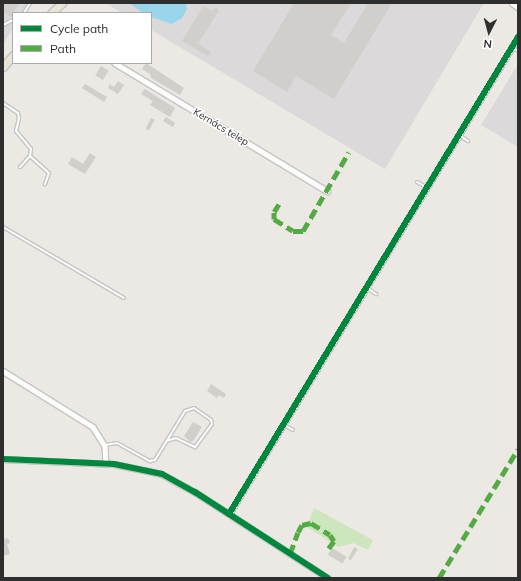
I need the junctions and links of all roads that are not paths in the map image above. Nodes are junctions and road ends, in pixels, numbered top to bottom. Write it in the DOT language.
graph roads {
  1 [pos="30,3"];
  2 [pos="62,3"];
  3 [pos="512,3"];
  4 [pos="518,7"];
  5 [pos="25,12"];
  6 [pos="52,12"];
  7 [pos="12,20"];
  8 [pos="3,25"];
  9 [pos="518,37"];
  10 [pos="512,47"];
  11 [pos="518,51"];
  12 [pos="12,56"];
  13 [pos="117,64"];
  14 [pos="3,68"];
  15 [pos="3,103"];
  16 [pos="459,134"];
  17 [pos="468,141"];
  18 [pos="30,156"];
  19 [pos="20,168"];
  20 [pos="417,182"];
  21 [pos="45,184"];
  22 [pos="427,188"];
  23 [pos="327,191"];
  24 [pos="3,227"];
  25 [pos="366,288"];
  26 [pos="376,294"];
  27 [pos="124,298"];
  28 [pos="3,371"];
  29 [pos="283,424"];
  30 [pos="293,430"];
  31 [pos="167,442"];
  32 [pos="105,445"];
  33 [pos="3,459"];
  34 [pos="106,464"];
  35 [pos="229,514"];
  36 [pos="328,578"];
  1 -- 5 [label="lane"];
  2 -- 6 [label="main road"];
  3 -- 4 [label="street"];
  7 -- 8 [label="lane"];
  9 -- 10 [label="street"];
  10 -- 11 [label="lane"];
  10 -- 16 [label="street"];
  12 -- 14 [label="main road"];
  13 -- 23 [label="street, Kernács telep"];
  15 -- 18 [label="lane"];
  16 -- 17 [label="lane"];
  16 -- 22 [label="street"];
  18 -- 19 [label="lane"];
  18 -- 21 [label="lane"];
  20 -- 22 [label="lane"];
  22 -- 25 [label="street"];
  24 -- 27 [label="lane"];
  25 -- 26 [label="lane"];
  25 -- 29 [label="street"];
  28 -- 32 [label="street"];
  29 -- 30 [label="lane"];
  29 -- 35 [label="street"];
  31 -- 31 [label="lane"];
  31 -- 32 [label="lane"];
  32 -- 34 [label="street"];
  33 -- 34 [label="street"];
  34 -- 35 [label="street"];
  35 -- 36 [label="street"];
}
